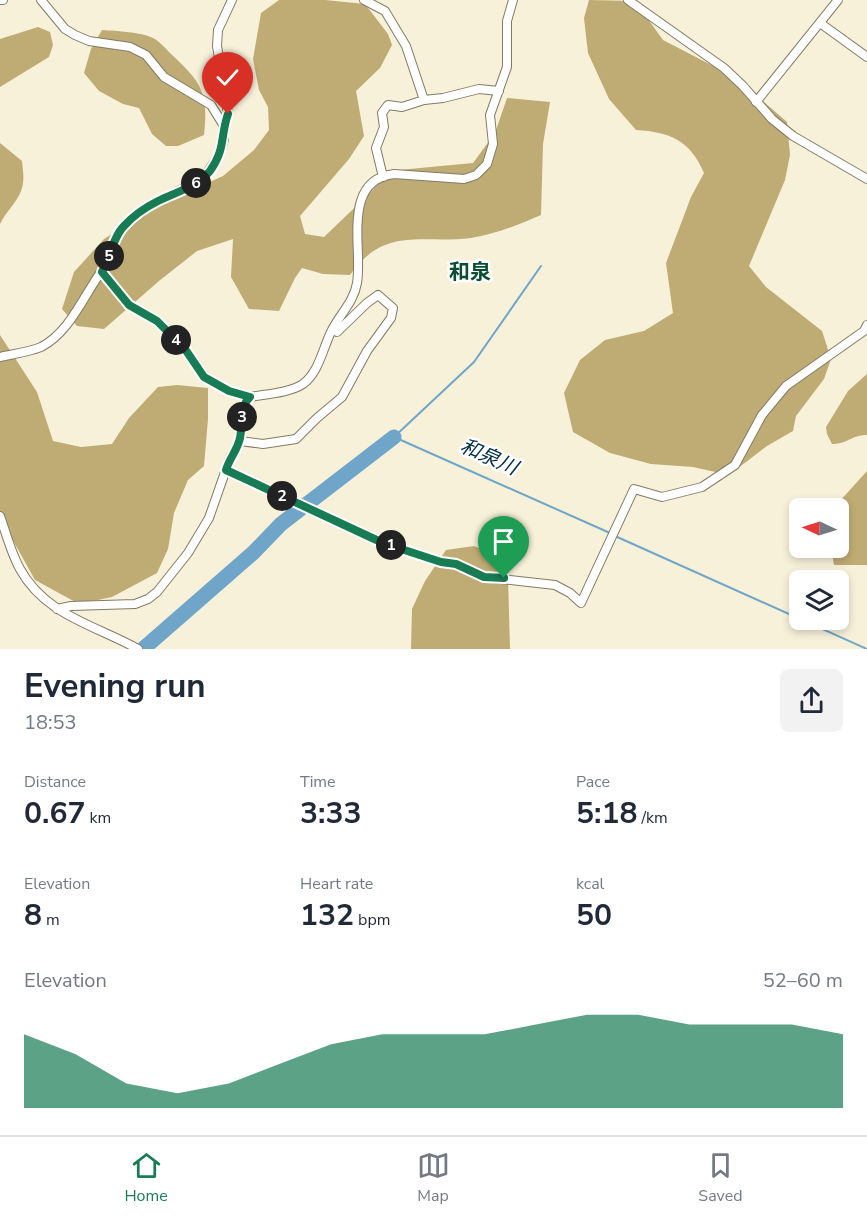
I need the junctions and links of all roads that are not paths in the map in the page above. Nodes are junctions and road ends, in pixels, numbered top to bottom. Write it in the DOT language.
graph roads {
  1 [pos="41,0"];
  2 [pos="232,0"];
  3 [pos="364,0"];
  4 [pos="513,0"];
  5 [pos="628,0"];
  6 [pos="838,0"];
  7 [pos="820,23"];
  8 [pos="867,57"];
  9 [pos="499,91"];
  10 [pos="424,100"];
  11 [pos="756,102"];
  12 [pos="224,126"];
  13 [pos="383,176"];
  14 [pos="867,178"];
  15 [pos="102,272"];
  16 [pos="867,325"];
  17 [pos="337,332"];
  18 [pos="0,357"];
  19 [pos="250,397"];
  20 [pos="240,441"];
  21 [pos="226,470"];
  22 [pos="0,516"];
  23 [pos="57,609"];
  24 [pos="137,649"];
  1 -- 12 [label="street"];
  2 -- 12 [label="street"];
  3 -- 10 [label="street"];
  4 -- 9 [label="street"];
  5 -- 11 [label="street"];
  6 -- 7 [label="street"];
  7 -- 8 [label="street"];
  7 -- 11 [label="street"];
  9 -- 10 [label="street"];
  9 -- 13 [label="street"];
  10 -- 13 [label="street"];
  11 -- 14 [label="street"];
  12 -- 15 [label="street"];
  13 -- 19 [label="street"];
  15 -- 18 [label="street"];
  15 -- 19 [label="street"];
  16 -- 21 [label="street"];
  17 -- 20 [label="street"];
  19 -- 20 [label="street"];
  20 -- 21 [label="street"];
  21 -- 23 [label="street"];
  22 -- 23 [label="street"];
  23 -- 24 [label="street"];
}
